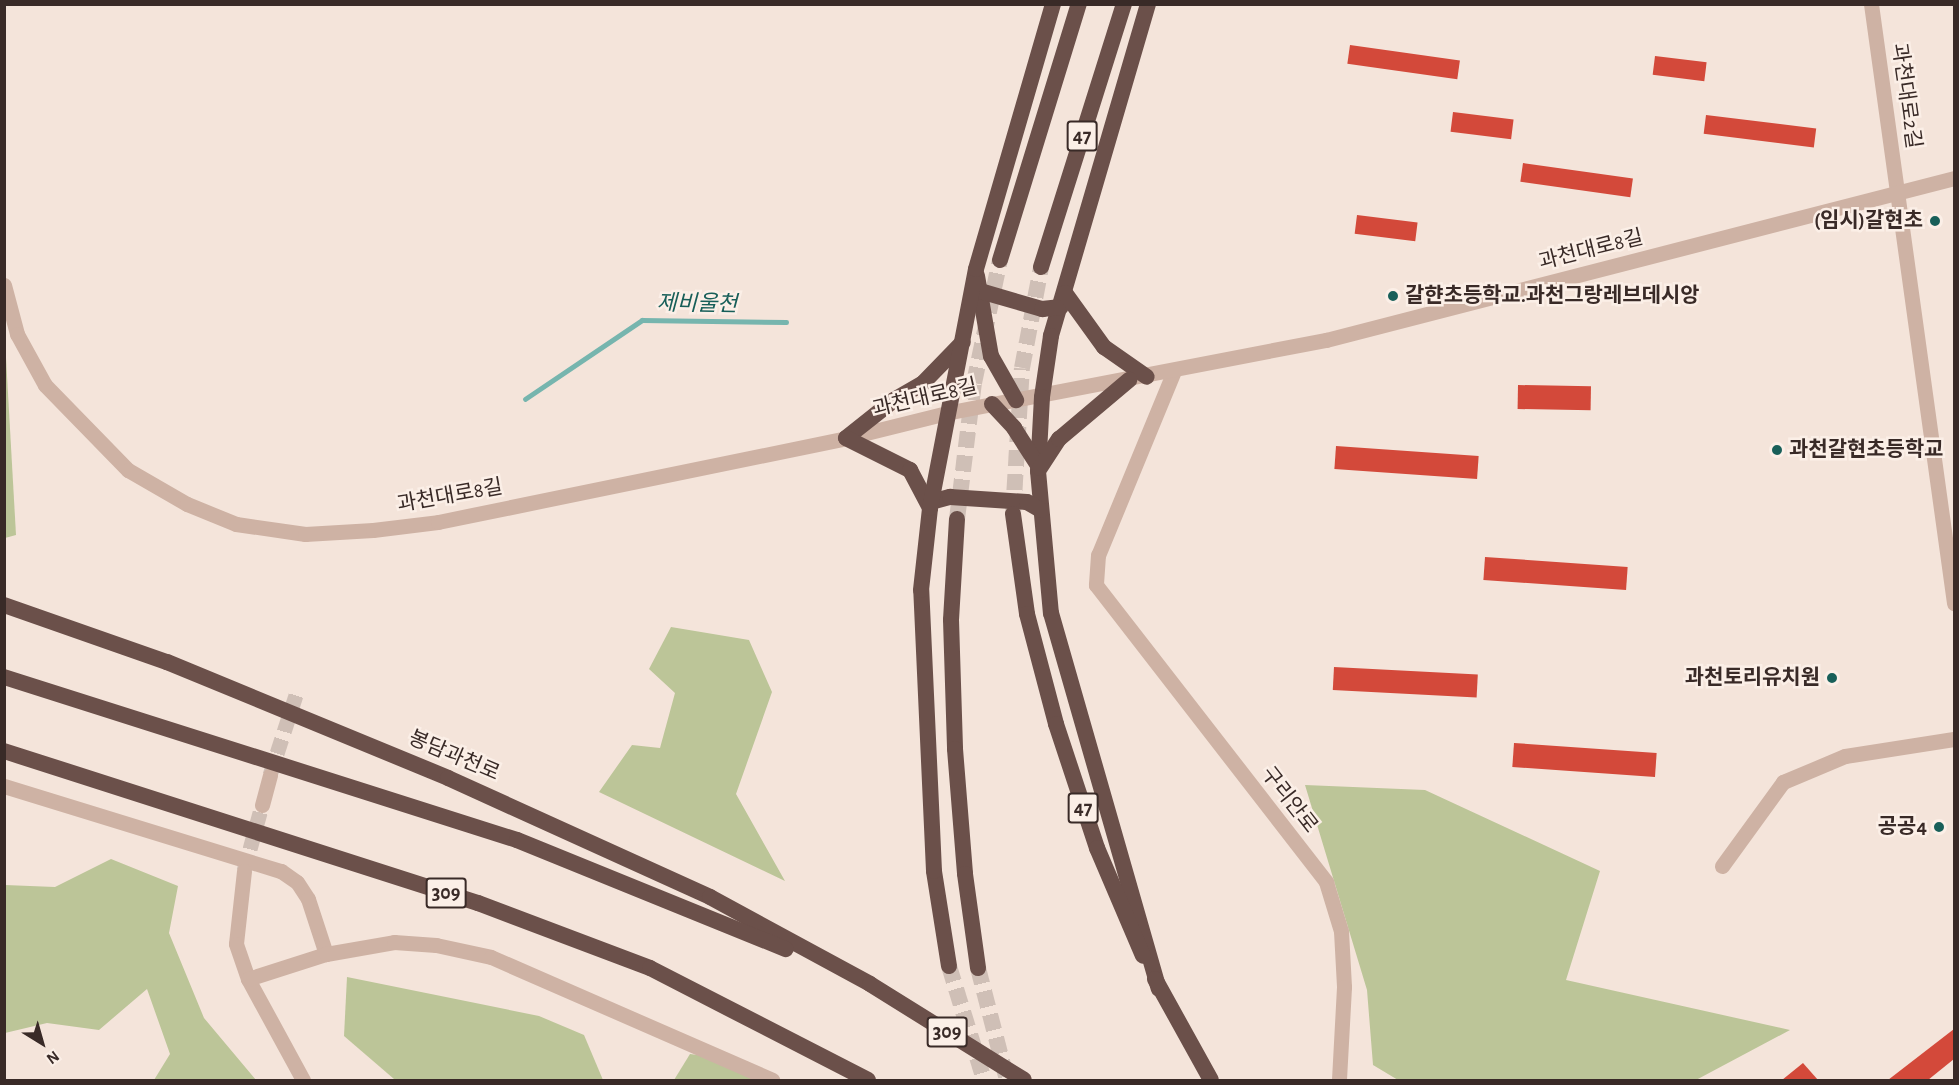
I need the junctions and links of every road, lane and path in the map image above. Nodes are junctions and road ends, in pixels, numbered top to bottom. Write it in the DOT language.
graph roads {
  1 [pos="1053,4"];
  2 [pos="1079,4"];
  3 [pos="1124,4"];
  4 [pos="1148,4"];
  5 [pos="1871,4"];
  6 [pos="1954,178"];
  7 [pos="1899,194"];
  8 [pos="1000,261"];
  9 [pos="1041,267"];
  10 [pos="976,270"];
  11 [pos="4,285"];
  12 [pos="980,291"];
  13 [pos="1063,300"];
  14 [pos="963,342"];
  15 [pos="1174,371"];
  16 [pos="1147,377"];
  17 [pos="1129,380"];
  18 [pos="1042,397"];
  19 [pos="1016,400"];
  20 [pos="992,405"];
  21 [pos="951,412"];
  22 [pos="846,438"];
  23 [pos="1039,469"];
  24 [pos="931,505"];
  25 [pos="1041,510"];
  26 [pos="1013,514"];
  27 [pos="957,519"];
  28 [pos="1954,603"];
  29 [pos="4,605"];
  30 [pos="4,677"];
  31 [pos="1954,739"];
  32 [pos="4,751"];
  33 [pos="270,775"];
  34 [pos="4,786"];
  35 [pos="262,805"];
  36 [pos="1722,866"];
  37 [pos="244,871"];
  38 [pos="326,954"];
  39 [pos="949,966"];
  40 [pos="978,968"];
  41 [pos="248,979"];
  42 [pos="870,984"];
  43 [pos="1160,989"];
  44 [pos="303,1080"];
  45 [pos="771,1080"];
  46 [pos="868,1080"];
  47 [pos="1024,1080"];
  48 [pos="1211,1080"];
  49 [pos="1339,1080"];
  1 -- 10 [label="highway"];
  2 -- 8 [label="highway, 47"];
  3 -- 9 [label="highway, 47"];
  4 -- 13 [label="highway"];
  5 -- 7 [label="street, 과천대로2길"];
  6 -- 7 [label="street, 과천대로8길"];
  7 -- 15 [label="street, 과천대로8길"];
  7 -- 28 [label="street, 과천대로2길"];
  10 -- 12 [label="highway"];
  10 -- 14 [label="highway"];
  11 -- 22 [label="street, 과천대로8길"];
  12 -- 13 [label="highway"];
  12 -- 19 [label="highway"];
  13 -- 16 [label="highway"];
  13 -- 18 [label="highway"];
  14 -- 21 [label="highway"];
  14 -- 22 [label="highway"];
  15 -- 16 [label="street, 과천대로8길"];
  15 -- 49 [label="street, 구리안로"];
  16 -- 17 [label="street, 과천대로8길"];
  17 -- 18 [label="street, 과천대로8길"];
  17 -- 23 [label="highway"];
  18 -- 19 [label="street, 과천대로8길"];
  18 -- 23 [label="highway"];
  19 -- 20 [label="street, 과천대로8길"];
  20 -- 21 [label="street, 과천대로8길"];
  20 -- 23 [label="highway"];
  21 -- 22 [label="street, 과천대로8길"];
  21 -- 24 [label="highway"];
  22 -- 24 [label="highway"];
  23 -- 25 [label="highway"];
  24 -- 25 [label="highway"];
  24 -- 39 [label="highway"];
  25 -- 43 [label="highway"];
  26 -- 43 [label="highway, 47"];
  27 -- 40 [label="highway"];
  29 -- 42 [label="highway, 봉담과천로"];
  30 -- 42 [label="highway, 봉담과천로 / 309"];
  31 -- 36 [label="street"];
  32 -- 46 [label="highway, 309"];
  33 -- 35 [label="street"];
  34 -- 38 [label="street"];
  37 -- 41 [label="street"];
  38 -- 41 [label="street"];
  38 -- 45 [label="street"];
  41 -- 44 [label="street"];
  42 -- 47 [label="highway, 봉담과천로 / 309"];
  43 -- 48 [label="highway, 47"];
}
